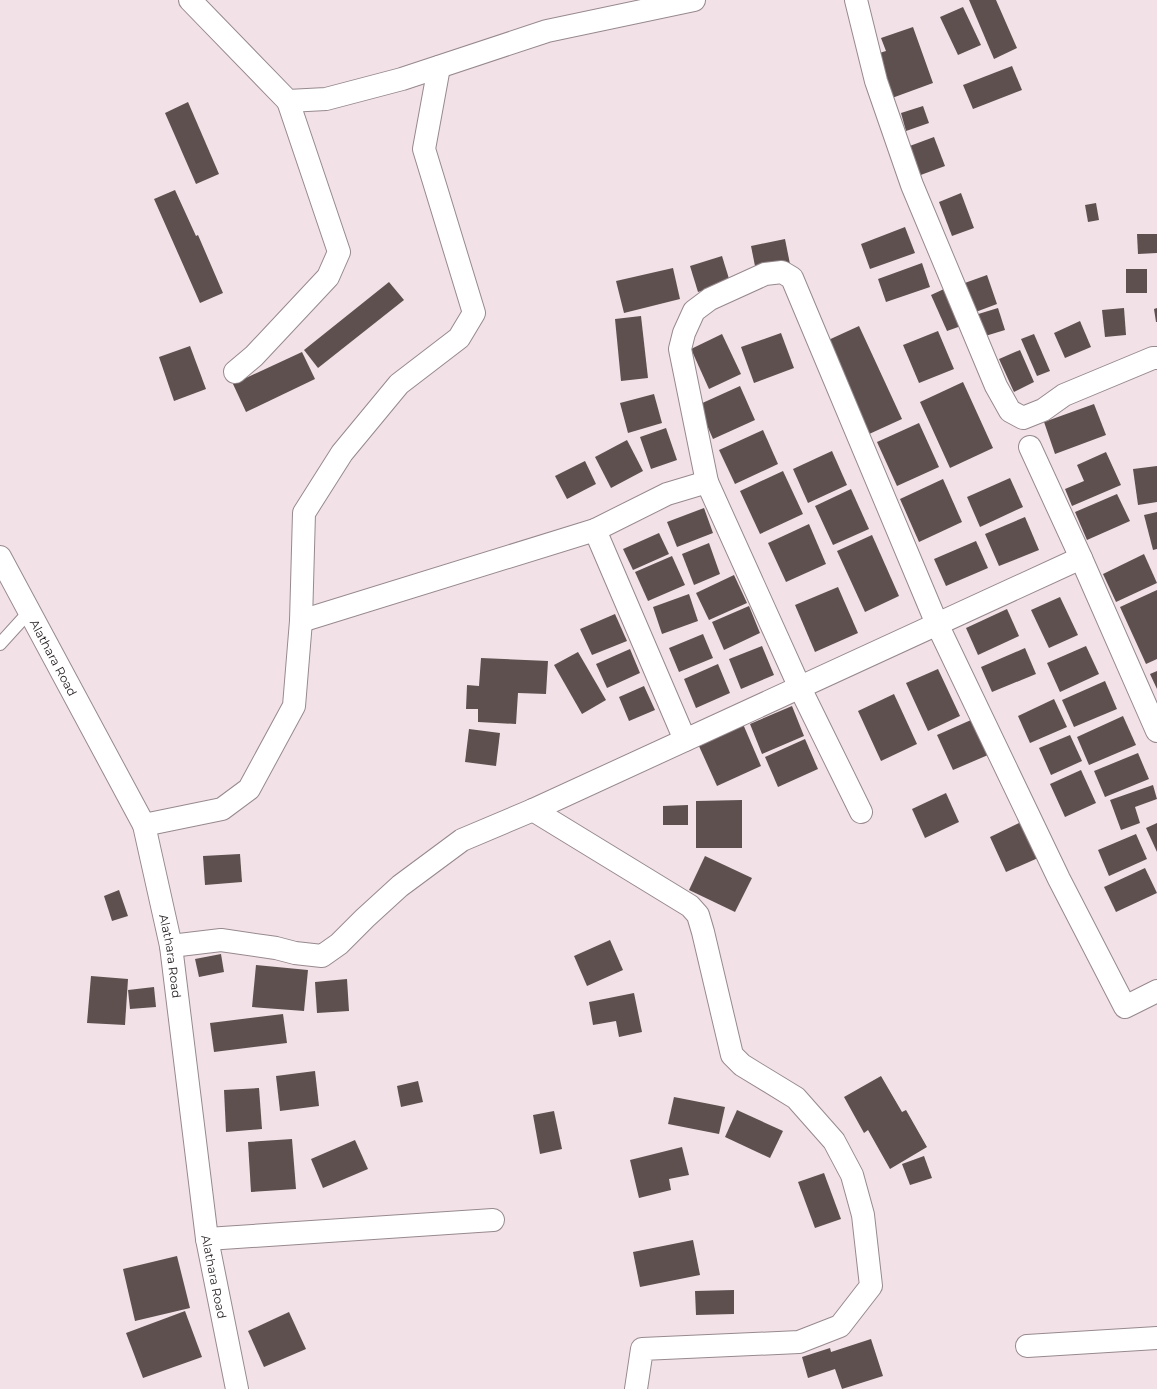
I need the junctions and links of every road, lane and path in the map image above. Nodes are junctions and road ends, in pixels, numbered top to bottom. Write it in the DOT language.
graph roads {
  1 [pos="190,0"];
  2 [pos="694,0"];
  3 [pos="856,0"];
  4 [pos="439,67"];
  5 [pos="288,101"];
  6 [pos="1157,358"];
  7 [pos="235,372"];
  8 [pos="1030,447"];
  9 [pos="707,482"];
  10 [pos="595,530"];
  11 [pos="0,557"];
  12 [pos="1081,558"];
  13 [pos="29,612"];
  14 [pos="301,621"];
  15 [pos="937,624"];
  16 [pos="0,644"];
  17 [pos="800,688"];
  18 [pos="1157,731"];
  19 [pos="684,740"];
  20 [pos="533,810"];
  21 [pos="861,812"];
  22 [pos="144,825"];
  23 [pos="171,946"];
  24 [pos="1157,991"];
  25 [pos="493,1220"];
  26 [pos="207,1239"];
  27 [pos="1157,1338"];
  28 [pos="1027,1346"];
  29 [pos="237,1389"];
  30 [pos="636,1389"];
  1 -- 5 [label="street"];
  2 -- 4 [label="street"];
  3 -- 6 [label="street"];
  4 -- 5 [label="street"];
  4 -- 14 [label="street"];
  5 -- 7 [label="street"];
  8 -- 12 [label="street"];
  9 -- 10 [label="street"];
  9 -- 15 [label="street"];
  9 -- 17 [label="street"];
  10 -- 14 [label="street"];
  10 -- 19 [label="street"];
  11 -- 13 [label="street, Alathara Road"];
  12 -- 15 [label="street"];
  12 -- 18 [label="street"];
  13 -- 16 [label="lane"];
  13 -- 22 [label="street, Alathara Road"];
  14 -- 22 [label="street"];
  15 -- 17 [label="street"];
  15 -- 24 [label="street"];
  17 -- 19 [label="street"];
  17 -- 21 [label="street"];
  19 -- 20 [label="street"];
  20 -- 23 [label="street"];
  20 -- 30 [label="street"];
  22 -- 23 [label="street, Alathara Road"];
  23 -- 26 [label="street, Alathara Road"];
  25 -- 26 [label="street"];
  26 -- 29 [label="street, Alathara Road"];
  27 -- 28 [label="street"];
}
